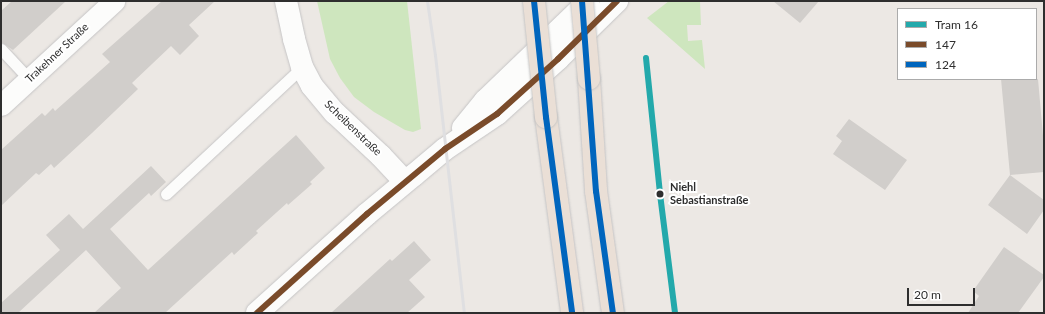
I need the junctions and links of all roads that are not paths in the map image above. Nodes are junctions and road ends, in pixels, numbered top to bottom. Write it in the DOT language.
graph roads {
  1 [pos="114,1"];
  2 [pos="286,1"];
  3 [pos="534,1"];
  4 [pos="582,1"];
  5 [pos="588,1"];
  6 [pos="617,1"];
  7 [pos="1,48"];
  8 [pos="302,67"];
  9 [pos="28,79"];
  10 [pos="1,105"];
  11 [pos="445,149"];
  12 [pos="405,182"];
  13 [pos="166,194"];
  14 [pos="257,313"];
  15 [pos="572,313"];
  16 [pos="613,313"];
  1 -- 9 [label="street, Trakehner Straße"];
  2 -- 8 [label="street, Scheibenstraße"];
  3 -- 15 [label="highway, bridge"];
  4 -- 16 [label="highway, bridge"];
  5 -- 11 [label="street"];
  6 -- 11 [label="street"];
  7 -- 9 [label="lane"];
  8 -- 12 [label="street, Scheibenstraße"];
  8 -- 13 [label="lane"];
  9 -- 10 [label="street, Trakehner Straße"];
  11 -- 12 [label="street"];
  12 -- 14 [label="street"];
}
